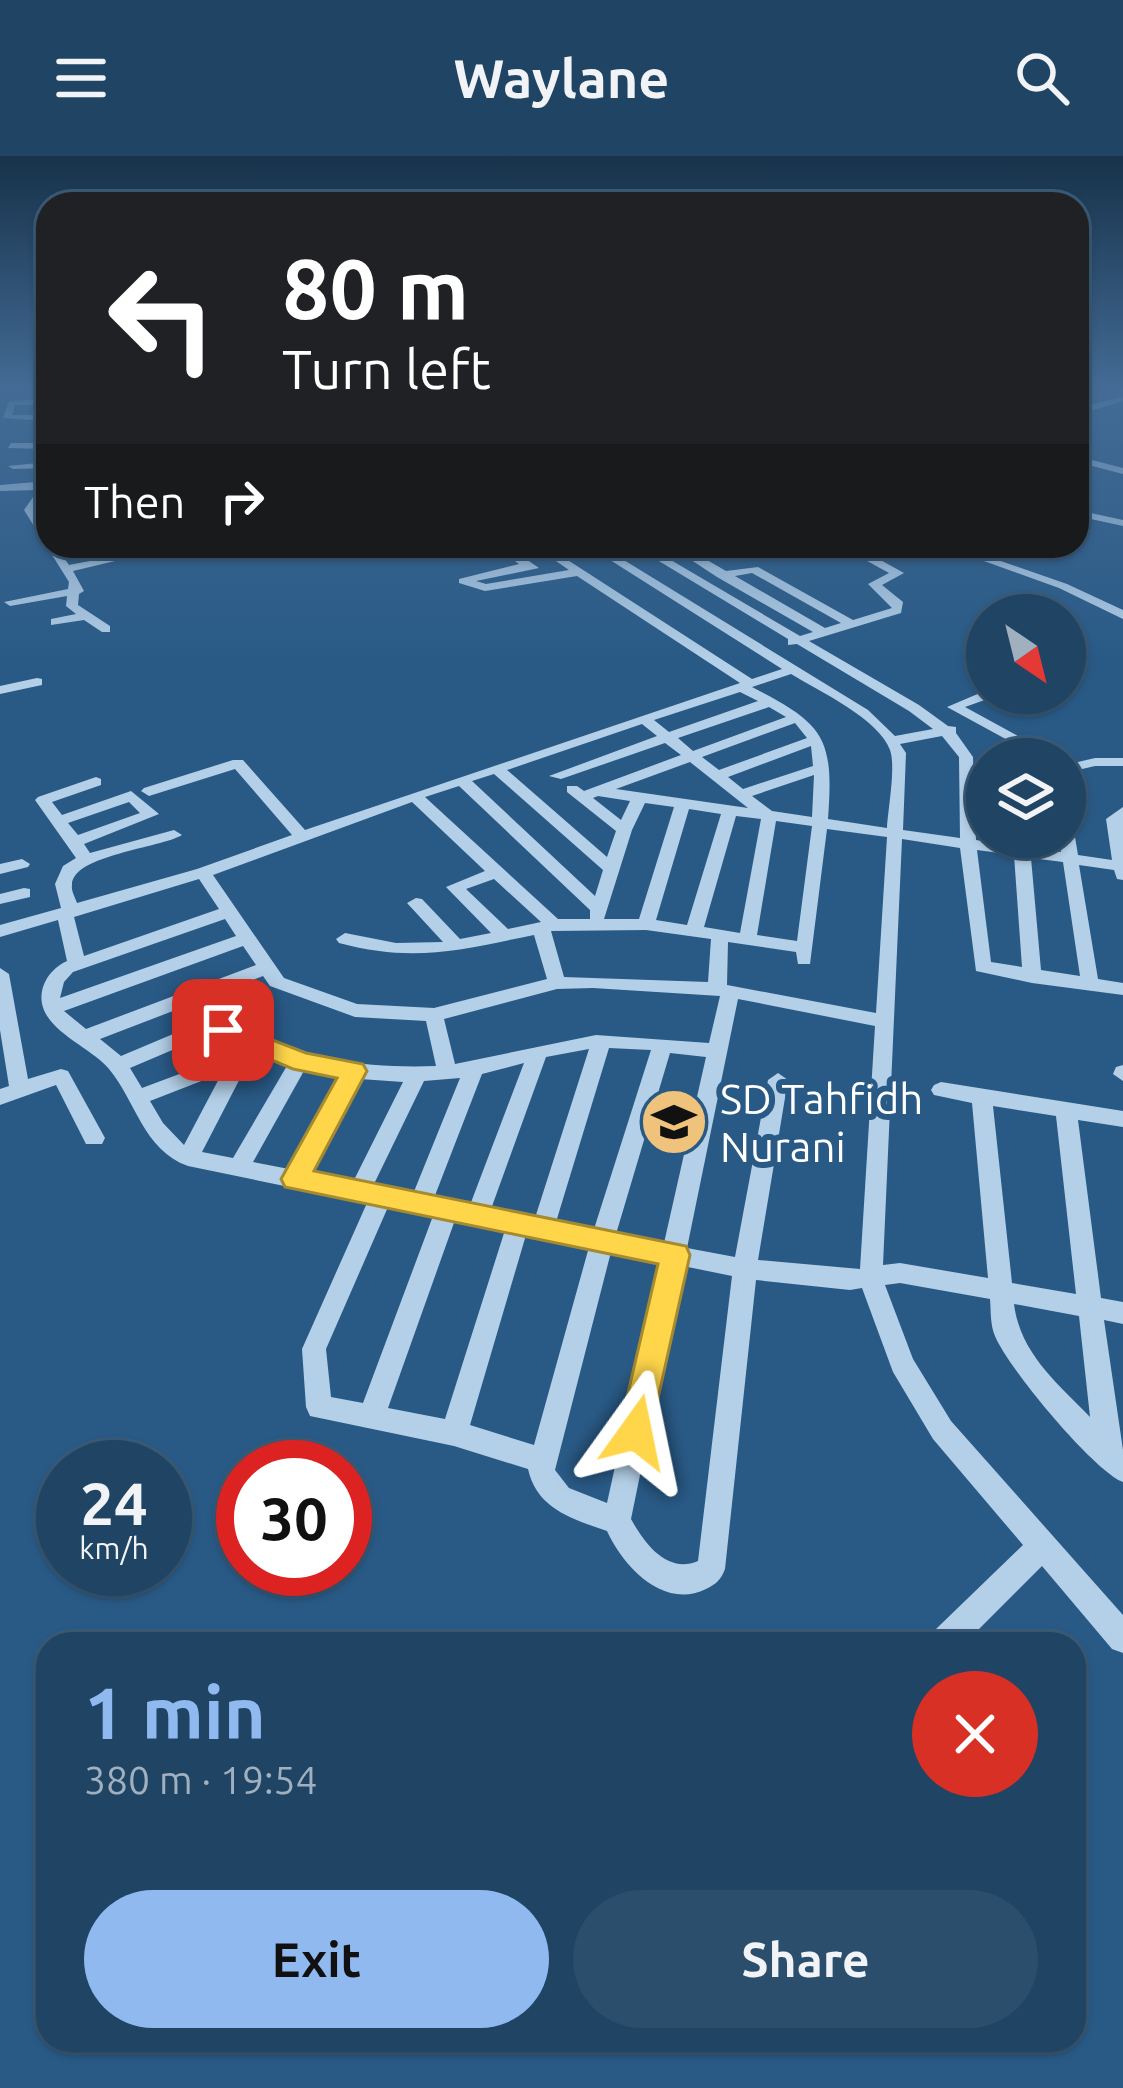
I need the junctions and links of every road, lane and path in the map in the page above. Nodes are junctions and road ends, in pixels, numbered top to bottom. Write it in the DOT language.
graph roads {
  1 [pos="36,483"];
  2 [pos="0,488"];
  3 [pos="1123,509"];
  4 [pos="1089,515"];
  5 [pos="1103,520"];
  6 [pos="1123,523"];
  7 [pos="55,558"];
  8 [pos="55,558"];
  9 [pos="59,558"];
  10 [pos="68,558"];
  11 [pos="519,558"];
  12 [pos="557,558"];
  13 [pos="612,558"];
  14 [pos="649,558"];
  15 [pos="658,558"];
  16 [pos="696,558"];
  17 [pos="868,558"];
  18 [pos="985,558"];
  19 [pos="1012,558"];
  20 [pos="1001,564"];
  21 [pos="530,565"];
  22 [pos="625,566"];
  23 [pos="118,573"];
  24 [pos="724,574"];
  25 [pos="583,575"];
  26 [pos="549,578"];
  27 [pos="697,581"];
  28 [pos="22,586"];
  29 [pos="784,586"];
  30 [pos="759,594"];
  31 [pos="10,602"];
  32 [pos="732,602"];
  33 [pos="77,612"];
  34 [pos="702,614"];
  35 [pos="22,615"];
  36 [pos="1123,615"];
  37 [pos="55,622"];
  38 [pos="850,623"];
  39 [pos="106,629"];
  40 [pos="666,629"];
  41 [pos="823,632"];
  42 [pos="797,641"];
  43 [pos="761,651"];
  44 [pos="791,670"];
  45 [pos="37,682"];
  46 [pos="745,685"];
  47 [pos="0,690"];
  48 [pos="769,702"];
  49 [pos="967,714"];
  50 [pos="796,718"];
  51 [pos="644,719"];
  52 [pos="990,729"];
  53 [pos="943,732"];
  54 [pos="666,737"];
  55 [pos="997,738"];
  56 [pos="1009,738"];
  57 [pos="817,739"];
  58 [pos="893,741"];
  59 [pos="692,755"];
  60 [pos="534,757"];
  61 [pos="966,757"];
  62 [pos="1123,762"];
  63 [pos="1086,764"];
  64 [pos="822,768"];
  65 [pos="497,769"];
  66 [pos="720,775"];
  67 [pos="556,776"];
  68 [pos="462,780"];
  69 [pos="96,782"];
  70 [pos="148,790"];
  71 [pos="588,794"];
  72 [pos="743,794"];
  73 [pos="414,796"];
  74 [pos="639,798"];
  75 [pos="683,804"];
  76 [pos="729,812"];
  77 [pos="1123,812"];
  78 [pos="769,817"];
  79 [pos="56,822"];
  80 [pos="819,827"];
  81 [pos="624,830"];
  82 [pos="174,835"];
  83 [pos="302,836"];
  84 [pos="895,836"];
  85 [pos="77,841"];
  86 [pos="966,845"];
  87 [pos="969,858"];
  88 [pos="1022,858"];
  89 [pos="1066,858"];
  90 [pos="85,859"];
  91 [pos="1069,859"];
  92 [pos="22,864"];
  93 [pos="610,868"];
  94 [pos="0,869"];
  95 [pos="1122,869"];
  96 [pos="498,872"];
  97 [pos="202,873"];
  98 [pos="24,893"];
  99 [pos="0,898"];
  100 [pos="416,902"];
  101 [pos="227,912"];
  102 [pos="65,914"];
  103 [pos="597,915"];
  104 [pos="646,925"];
  105 [pos="548,926"];
  106 [pos="694,930"];
  107 [pos="0,931"];
  108 [pos="720,934"];
  109 [pos="504,935"];
  110 [pos="247,938"];
  111 [pos="345,938"];
  112 [pos="748,938"];
  113 [pos="456,945"];
  114 [pos="77,963"];
  115 [pos="266,968"];
  116 [pos="0,974"];
  117 [pos="1032,977"];
  118 [pos="556,983"];
  119 [pos="1090,984"];
  120 [pos="1123,989"];
  121 [pos="723,991"];
  122 [pos="187,998"];
  123 [pos="53,1008"];
  124 [pos="434,1015"];
  125 [pos="887,1022"];
  126 [pos="215,1024"];
  127 [pos="88,1036"];
  128 [pos="601,1042"];
  129 [pos="662,1046"];
  130 [pos="247,1051"];
  131 [pos="717,1051"];
  132 [pos="538,1052"];
  133 [pos="299,1061"];
  134 [pos="118,1065"];
  135 [pos="474,1069"];
  136 [pos="354,1071"];
  137 [pos="447,1072"];
  138 [pos="416,1076"];
  139 [pos="778,1080"];
  140 [pos="941,1090"];
  141 [pos="10,1093"];
  142 [pos="982,1097"];
  143 [pos="136,1098"];
  144 [pos="1066,1111"];
  145 [pos="1123,1119"];
  146 [pos="94,1138"];
  147 [pos="188,1159"];
  148 [pos="239,1168"];
  149 [pos="296,1179"];
  150 [pos="370,1194"];
  151 [pos="420,1204"];
  152 [pos="447,1210"];
  153 [pos="478,1215"];
  154 [pos="531,1226"];
  155 [pos="602,1239"];
  156 [pos="675,1255"];
  157 [pos="745,1269"];
  158 [pos="871,1279"];
  159 [pos="1000,1293"];
  160 [pos="1089,1307"];
  161 [pos="1123,1313"];
  162 [pos="372,1415"];
  163 [pos="454,1433"];
  164 [pos="543,1461"];
  165 [pos="1115,1463"];
  166 [pos="617,1520"];
  167 [pos="1040,1548"];
  168 [pos="954,1632"];
  169 [pos="1123,1638"];
  1 -- 2 [label="street"];
  3 -- 5 [label="street"];
  4 -- 5 [label="street"];
  5 -- 6 [label="street"];
  7 -- 28 [label="street"];
  8 -- 31 [label="street"];
  9 -- 33 [label="street"];
  10 -- 23 [label="street"];
  11 -- 21 [label="street"];
  12 -- 25 [label="street"];
  13 -- 22 [label="street"];
  14 -- 22 [label="street"];
  15 -- 27 [label="street"];
  16 -- 24 [label="street"];
  17 -- 38 [label="street"];
  18 -- 20 [label="street"];
  19 -- 20 [label="street"];
  20 -- 36 [label="street"];
  21 -- 26 [label="street"];
  21 -- 26 [label="street"];
  22 -- 25 [label="street"];
  22 -- 34 [label="street"];
  24 -- 27 [label="street"];
  24 -- 29 [label="street"];
  24 -- 30 [label="street"];
  25 -- 26 [label="street"];
  25 -- 40 [label="street"];
  27 -- 32 [label="street"];
  29 -- 30 [label="street"];
  29 -- 38 [label="street"];
  30 -- 32 [label="street"];
  30 -- 41 [label="street"];
  32 -- 34 [label="street"];
  32 -- 42 [label="street"];
  33 -- 35 [label="street"];
  33 -- 37 [label="street"];
  33 -- 39 [label="street"];
  34 -- 40 [label="street"];
  34 -- 43 [label="street"];
  38 -- 41 [label="street"];
  40 -- 46 [label="street"];
  41 -- 42 [label="street"];
  42 -- 43 [label="street"];
  42 -- 53 [label="street"];
  43 -- 44 [label="street"];
  44 -- 46 [label="street"];
  44 -- 58 [label="street"];
  45 -- 47 [label="street"];
  46 -- 48 [label="street"];
  46 -- 51 [label="street"];
  48 -- 50 [label="street"];
  48 -- 54 [label="street"];
  49 -- 52 [label="street"];
  50 -- 57 [label="street"];
  50 -- 59 [label="street"];
  51 -- 54 [label="street"];
  51 -- 60 [label="street"];
  52 -- 53 [label="street"];
  52 -- 55 [label="street"];
  52 -- 56 [label="street"];
  53 -- 58 [label="street"];
  53 -- 61 [label="street"];
  54 -- 59 [label="street"];
  54 -- 67 [label="street"];
  57 -- 64 [label="street"];
  57 -- 66 [label="street"];
  58 -- 84 [label="street"];
  59 -- 66 [label="street"];
  59 -- 71 [label="street"];
  60 -- 65 [label="street"];
  60 -- 67 [label="street"];
  62 -- 63 [label="street"];
  64 -- 72 [label="street"];
  64 -- 80 [label="street"];
  65 -- 68 [label="street"];
  65 -- 93 [label="street"];
  66 -- 72 [label="street"];
  67 -- 71 [label="street"];
  68 -- 73 [label="street"];
  68 -- 103 [label="street"];
  69 -- 79 [label="street"];
  70 -- 83 [label="street"];
  71 -- 74 [label="street"];
  71 -- 81 [label="street"];
  72 -- 78 [label="street"];
  73 -- 83 [label="street"];
  73 -- 96 [label="street"];
  74 -- 75 [label="street"];
  74 -- 81 [label="street"];
  75 -- 76 [label="street"];
  75 -- 104 [label="street"];
  76 -- 78 [label="street"];
  76 -- 106 [label="street"];
  77 -- 95 [label="street"];
  78 -- 80 [label="street"];
  78 -- 112 [label="street"];
  79 -- 85 [label="street"];
  79 -- 85 [label="street"];
  80 -- 84 [label="street"];
  80 -- 112 [label="street"];
  81 -- 93 [label="street"];
  82 -- 90 [label="street"];
  83 -- 97 [label="street"];
  84 -- 86 [label="street"];
  84 -- 125 [label="street"];
  85 -- 90 [label="street"];
  87 -- 117 [label="street"];
  88 -- 117 [label="street"];
  89 -- 91 [label="street"];
  90 -- 102 [label="street"];
  91 -- 95 [label="street"];
  91 -- 119 [label="street"];
  92 -- 94 [label="street"];
  93 -- 103 [label="street"];
  96 -- 105 [label="street"];
  96 -- 109 [label="street"];
  97 -- 101 [label="street"];
  97 -- 102 [label="street"];
  98 -- 99 [label="street"];
  100 -- 113 [label="street"];
  101 -- 110 [label="street"];
  101 -- 114 [label="street"];
  102 -- 107 [label="street"];
  102 -- 114 [label="street"];
  103 -- 104 [label="street"];
  103 -- 105 [label="street"];
  104 -- 106 [label="street"];
  105 -- 109 [label="street"];
  105 -- 118 [label="street"];
  106 -- 108 [label="street"];
  108 -- 112 [label="street"];
  108 -- 121 [label="street"];
  109 -- 113 [label="street"];
  110 -- 115 [label="street"];
  110 -- 123 [label="street"];
  111 -- 113 [label="street"];
  114 -- 123 [label="street"];
  115 -- 122 [label="street"];
  115 -- 124 [label="street"];
  116 -- 141 [label="street"];
  117 -- 119 [label="street"];
  118 -- 121 [label="street"];
  118 -- 124 [label="street"];
  119 -- 120 [label="street"];
  121 -- 125 [label="street"];
  121 -- 131 [label="street"];
  122 -- 126 [label="street"];
  122 -- 127 [label="street"];
  123 -- 127 [label="street"];
  124 -- 137 [label="street"];
  125 -- 158 [label="street"];
  126 -- 130 [label="street"];
  126 -- 134 [label="street"];
  127 -- 134 [label="street"];
  128 -- 129 [label="street"];
  128 -- 132 [label="street"];
  128 -- 154 [label="street"];
  129 -- 131 [label="street"];
  129 -- 155 [label="street"];
  130 -- 133 [label="street"];
  130 -- 143 [label="street"];
  130 -- 147 [label="street"];
  131 -- 156 [label="street"];
  132 -- 135 [label="street"];
  132 -- 153 [label="street"];
  133 -- 136 [label="street"];
  133 -- 148 [label="street"];
  134 -- 143 [label="street"];
  135 -- 137 [label="street"];
  135 -- 151 [label="street"];
  136 -- 138 [label="street"];
  136 -- 149 [label="street"];
  137 -- 138 [label="street"];
  138 -- 150 [label="street"];
  139 -- 157 [label="street"];
  140 -- 142 [label="street"];
  141 -- 146 [label="street"];
  142 -- 144 [label="street"];
  142 -- 159 [label="street"];
  143 -- 147 [label="street"];
  144 -- 145 [label="street"];
  144 -- 160 [label="street"];
  147 -- 148 [label="street"];
  148 -- 149 [label="street"];
  149 -- 150 [label="street"];
  150 -- 151 [label="street"];
  150 -- 162 [label="street"];
  151 -- 152 [label="street"];
  152 -- 153 [label="street"];
  152 -- 162 [label="street"];
  153 -- 154 [label="street"];
  154 -- 155 [label="street"];
  154 -- 163 [label="street"];
  155 -- 156 [label="street"];
  155 -- 164 [label="street"];
  156 -- 157 [label="street"];
  156 -- 166 [label="street"];
  157 -- 158 [label="street"];
  157 -- 166 [label="street"];
  158 -- 159 [label="street"];
  158 -- 167 [label="street"];
  159 -- 160 [label="street"];
  159 -- 165 [label="street"];
  160 -- 161 [label="street"];
  160 -- 165 [label="street"];
  162 -- 163 [label="street"];
  163 -- 164 [label="street"];
  164 -- 166 [label="street"];
  167 -- 168 [label="street"];
  167 -- 169 [label="street"];
}
